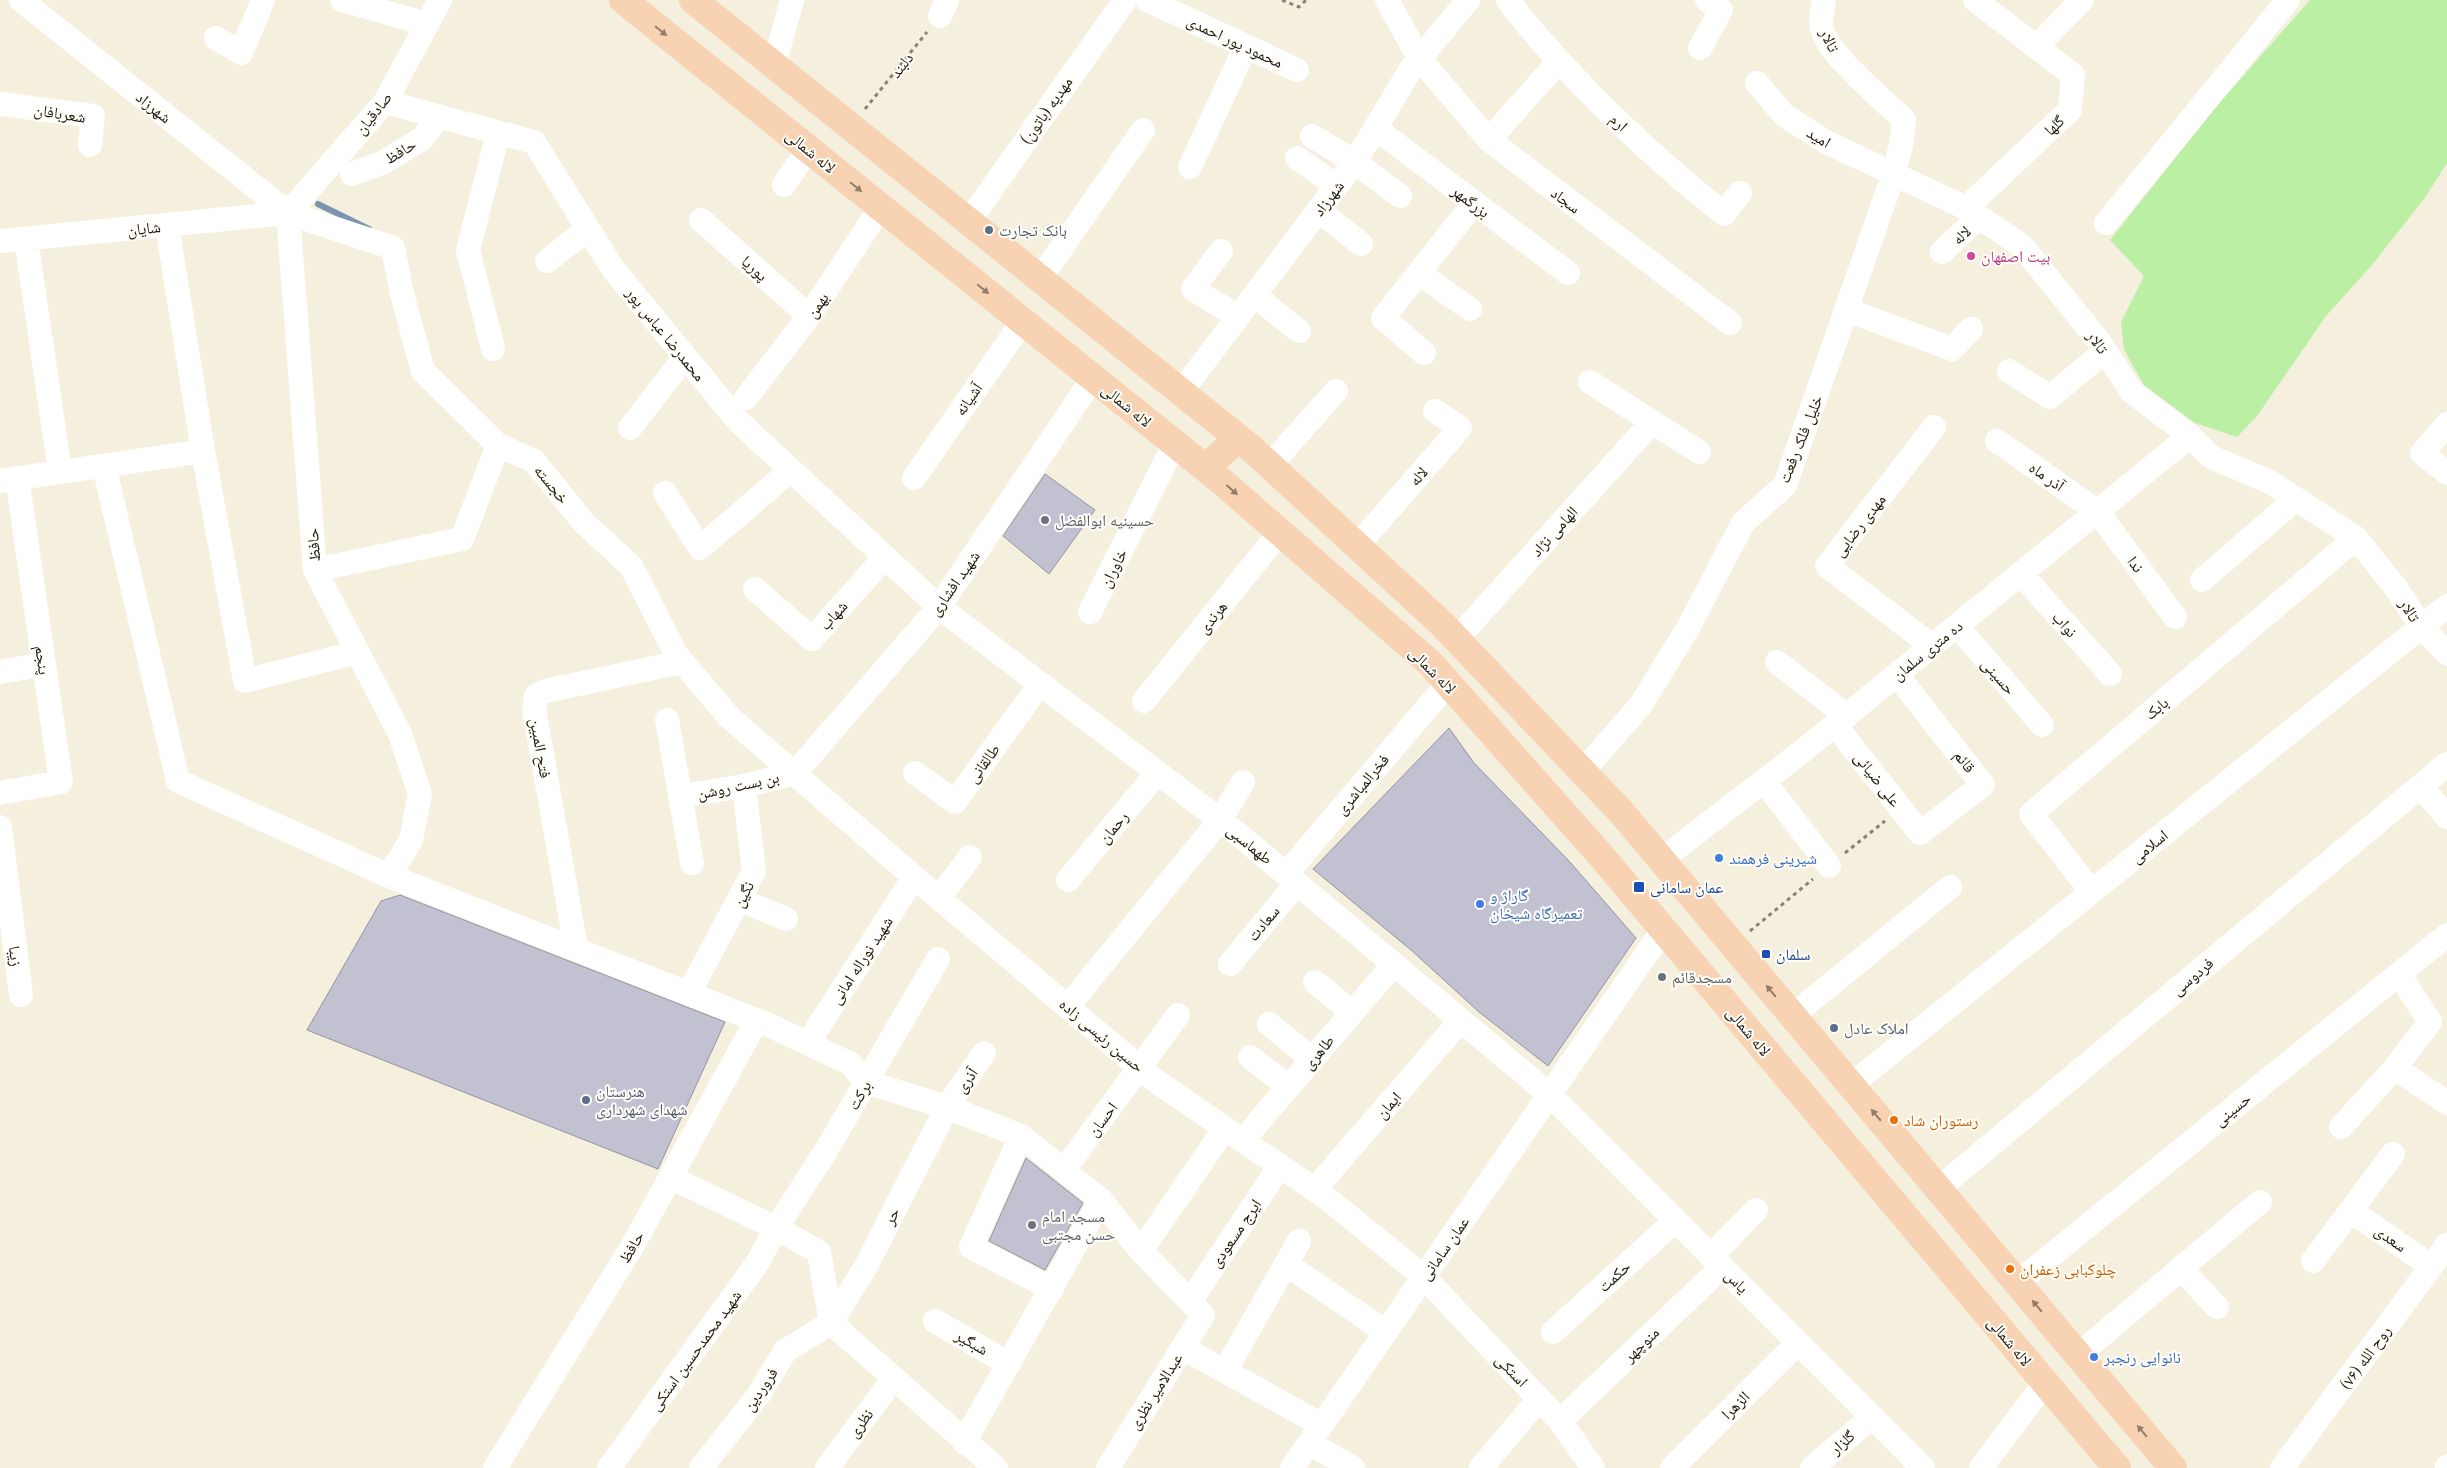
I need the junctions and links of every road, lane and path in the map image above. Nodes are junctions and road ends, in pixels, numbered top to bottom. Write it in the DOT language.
graph roads {
  1 [pos="21,0"];
  2 [pos="264,0"];
  3 [pos="342,0"];
  4 [pos="440,0"];
  5 [pos="623,0"];
  6 [pos="693,0"];
  7 [pos="792,0"];
  8 [pos="1125,0"];
  9 [pos="1146,0"];
  10 [pos="1282,0"];
  11 [pos="1306,0"];
  12 [pos="1387,0"];
  13 [pos="1468,0"];
  14 [pos="1508,0"];
  15 [pos="1707,0"];
  16 [pos="1824,0"];
  17 [pos="1975,0"];
  18 [pos="2082,0"];
  19 [pos="2288,0"];
  20 [pos="944,8"];
  21 [pos="427,24"];
  22 [pos="216,38"];
  23 [pos="1246,46"];
  24 [pos="2036,47"];
  25 [pos="1700,48"];
  26 [pos="1419,58"];
  27 [pos="1559,61"];
  28 [pos="774,65"];
  29 [pos="1297,70"];
  30 [pos="1757,83"];
  31 [pos="385,102"];
  32 [pos="0,104"];
  33 [pos="439,116"];
  34 [pos="851,126"];
  35 [pos="1375,128"];
  36 [pos="1143,130"];
  37 [pos="498,134"];
  38 [pos="1312,136"];
  39 [pos="1489,140"];
  40 [pos="90,145"];
  41 [pos="808,149"];
  42 [pos="1297,158"];
  43 [pos="1355,162"];
  44 [pos="1190,167"];
  45 [pos="1894,173"];
  46 [pos="352,174"];
  47 [pos="784,185"];
  48 [pos="1337,186"];
  49 [pos="1740,193"];
  50 [pos="1400,196"];
  51 [pos="1474,203"];
  52 [pos="881,207"];
  53 [pos="1318,210"];
  54 [pos="288,213"];
  55 [pos="1972,213"];
  56 [pos="701,220"];
  57 [pos="969,221"];
  58 [pos="2106,224"];
  59 [pos="167,226"];
  60 [pos="588,229"];
  61 [pos="26,239"];
  62 [pos="0,241"];
  63 [pos="1362,244"];
  64 [pos="1221,251"];
  65 [pos="1942,252"];
  66 [pos="547,261"];
  67 [pos="1419,273"];
  68 [pos="1568,273"];
  69 [pos="1040,279"];
  70 [pos="1254,295"];
  71 [pos="1470,309"];
  72 [pos="1846,310"];
  73 [pos="810,316"];
  74 [pos="1238,317"];
  75 [pos="1023,321"];
  76 [pos="1730,324"];
  77 [pos="1970,329"];
  78 [pos="1299,331"];
  79 [pos="494,349"];
  80 [pos="2105,351"];
  81 [pos="1424,353"];
  82 [pos="686,357"];
  83 [pos="2009,371"];
  84 [pos="1093,378"];
  85 [pos="1590,382"];
  86 [pos="1336,391"];
  87 [pos="1181,392"];
  88 [pos="746,398"];
  89 [pos="1435,411"];
  90 [pos="1652,422"];
  91 [pos="2447,424"];
  92 [pos="630,428"];
  93 [pos="1934,428"];
  94 [pos="2190,436"];
  95 [pos="1238,438"];
  96 [pos="1997,441"];
  97 [pos="1175,443"];
  98 [pos="498,445"];
  99 [pos="203,451"];
  100 [pos="1698,452"];
  101 [pos="1270,465"];
  102 [pos="104,466"];
  103 [pos="1206,468"];
  104 [pos="791,470"];
  105 [pos="60,472"];
  106 [pos="2447,472"];
  107 [pos="914,478"];
  108 [pos="9,480"];
  109 [pos="665,493"];
  110 [pos="2296,499"];
  111 [pos="2097,511"];
  112 [pos="1280,532"];
  113 [pos="2356,538"];
  114 [pos="1357,546"];
  115 [pos="885,557"];
  116 [pos="314,570"];
  117 [pos="2021,574"];
  118 [pos="2202,580"];
  119 [pos="755,589"];
  120 [pos="2447,606"];
  121 [pos="939,607"];
  122 [pos="1090,612"];
  123 [pos="2175,616"];
  124 [pos="1957,626"];
  125 [pos="2422,628"];
  126 [pos="1456,640"];
  127 [pos="1932,646"];
  128 [pos="358,652"];
  129 [pos="2447,653"];
  130 [pos="682,662"];
  131 [pos="1777,662"];
  132 [pos="44,664"];
  133 [pos="0,672"];
  134 [pos="2110,674"];
  135 [pos="1897,675"];
  136 [pos="1040,684"];
  137 [pos="1438,695"];
  138 [pos="1144,702"];
  139 [pos="667,720"];
  140 [pos="1841,720"];
  141 [pos="2042,726"];
  142 [pos="2447,764"];
  143 [pos="1582,772"];
  144 [pos="795,773"];
  145 [pos="915,773"];
  146 [pos="1158,773"];
  147 [pos="1764,781"];
  148 [pos="1243,782"];
  149 [pos="744,786"];
  150 [pos="2420,786"];
  151 [pos="0,793"];
  152 [pos="681,796"];
  153 [pos="2447,817"];
  154 [pos="1220,820"];
  155 [pos="0,827"];
  156 [pos="1920,833"];
  157 [pos="970,857"];
  158 [pos="1661,860"];
  159 [pos="692,863"];
  160 [pos="1829,866"];
  161 [pos="389,876"];
  162 [pos="914,877"];
  163 [pos="1291,878"];
  164 [pos="1068,880"];
  165 [pos="1950,887"];
  166 [pos="2092,892"];
  167 [pos="939,898"];
  168 [pos="4,899"];
  169 [pos="740,900"];
  170 [pos="786,919"];
  171 [pos="1663,930"];
  172 [pos="2447,935"];
  173 [pos="576,948"];
  174 [pos="938,959"];
  175 [pos="1230,964"];
  176 [pos="1394,964"];
  177 [pos="2399,974"];
  178 [pos="1315,982"];
  179 [pos="690,993"];
  180 [pos="21,995"];
  181 [pos="1068,1006"];
  182 [pos="1352,1012"];
  183 [pos="1178,1015"];
  184 [pos="1792,1016"];
  185 [pos="757,1020"];
  186 [pos="1461,1020"];
  187 [pos="1269,1024"];
  188 [pos="808,1043"];
  189 [pos="984,1053"];
  190 [pos="1250,1057"];
  191 [pos="1312,1060"];
  192 [pos="1140,1068"];
  193 [pos="2395,1068"];
  194 [pos="866,1082"];
  195 [pos="1851,1085"];
  196 [pos="1289,1087"];
  197 [pos="1550,1095"];
  198 [pos="2447,1102"];
  199 [pos="947,1107"];
  200 [pos="2340,1127"];
  201 [pos="1234,1134"];
  202 [pos="1021,1136"];
  203 [pos="1904,1148"];
  204 [pos="2393,1154"];
  205 [pos="1854,1156"];
  206 [pos="1280,1166"];
  207 [pos="1064,1170"];
  208 [pos="670,1178"];
  209 [pos="1314,1189"];
  210 [pos="1938,1189"];
  211 [pos="1101,1200"];
  212 [pos="2260,1202"];
  213 [pos="1756,1210"];
  214 [pos="2351,1211"];
  215 [pos="1676,1220"];
  216 [pos="776,1228"];
  217 [pos="1976,1234"];
  218 [pos="1299,1241"];
  219 [pos="1927,1243"];
  220 [pos="2447,1245"];
  221 [pos="1141,1251"];
  222 [pos="1717,1261"];
  223 [pos="2313,1261"];
  224 [pos="1286,1264"];
  225 [pos="2431,1266"];
  226 [pos="2181,1269"];
  227 [pos="1424,1277"];
  228 [pos="2017,1283"];
  229 [pos="1052,1289"];
  230 [pos="1197,1307"];
  231 [pos="2217,1307"];
  232 [pos="936,1321"];
  233 [pos="831,1323"];
  234 [pos="1386,1332"];
  235 [pos="1553,1332"];
  236 [pos="1798,1343"];
  237 [pos="1183,1348"];
  238 [pos="2078,1355"];
  239 [pos="1009,1364"];
  240 [pos="1225,1371"];
  241 [pos="893,1379"];
  242 [pos="2045,1383"];
  243 [pos="1540,1399"];
  244 [pos="1872,1417"];
  245 [pos="1560,1421"];
  246 [pos="1316,1434"];
  247 [pos="964,1442"];
  248 [pos="504,1464"];
  249 [pos="985,1465"];
  250 [pos="1486,1466"];
  251 [pos="609,1468"];
  252 [pos="702,1468"];
  253 [pos="827,1468"];
  254 [pos="1108,1468"];
  255 [pos="1292,1468"];
  256 [pos="1353,1468"];
  257 [pos="1593,1468"];
  258 [pos="1672,1468"];
  259 [pos="1812,1468"];
  260 [pos="1923,1468"];
  261 [pos="1981,1468"];
  262 [pos="2117,1468"];
  263 [pos="2173,1468"];
  264 [pos="2282,1468"];
  1 -- 54 [label="street, شهرزاد"];
  2 -- 22 [label="street"];
  3 -- 21 [label="street"];
  4 -- 21 [label="street, صادقیان"];
  5 -- 41 [label="main road, لاله شمالی, one-way"];
  6 -- 28 [label="main road"];
  7 -- 28 [label="street"];
  8 -- 57 [label="street, مهدیه (باتون)"];
  9 -- 23 [label="street, محمود پور احمدی"];
  10 -- 11 [label="path"];
  12 -- 26 [label="street, سجاد"];
  13 -- 26 [label="street, شهرزاد"];
  14 -- 27 [label="street, ارم"];
  15 -- 25 [label="street"];
  16 -- 45 [label="street, تالار"];
  17 -- 24 [label="street, گلها"];
  18 -- 24 [label="street"];
  19 -- 58 [label="street"];
  20 -- 34 [label="path, دلبند"];
  21 -- 31 [label="street, صادقیان"];
  23 -- 29 [label="street, محمود پور احمدی"];
  23 -- 44 [label="street"];
  24 -- 55 [label="street, گلها"];
  26 -- 35 [label="street, شهرزاد"];
  26 -- 39 [label="street, سجاد"];
  27 -- 39 [label="street"];
  27 -- 49 [label="street, ارم"];
  28 -- 34 [label="main road"];
  30 -- 45 [label="street, امید"];
  31 -- 33 [label="street, محمدرضا عباس پور"];
  31 -- 54 [label="street, صادقیان"];
  32 -- 40 [label="street, شعربافان"];
  33 -- 37 [label="street, محمدرضا عباس پور"];
  33 -- 46 [label="street, حافظ"];
  34 -- 57 [label="main road"];
  35 -- 43 [label="street, شهرزاد"];
  35 -- 51 [label="street, بزرگمهر"];
  36 -- 69 [label="street"];
  37 -- 60 [label="street, محمدرضا عباس پور"];
  37 -- 79 [label="street"];
  38 -- 43 [label="street"];
  39 -- 76 [label="street, سجاد"];
  41 -- 47 [label="street"];
  41 -- 52 [label="main road, لاله شمالی, one-way"];
  42 -- 48 [label="street"];
  43 -- 48 [label="street, شهرزاد"];
  43 -- 50 [label="street"];
  45 -- 55 [label="street, تالار"];
  45 -- 72 [label="street, خلیل فلک رفعت"];
  48 -- 53 [label="street, شهرزاد"];
  51 -- 67 [label="street"];
  51 -- 68 [label="street, بزرگمهر"];
  52 -- 73 [label="street, بهمن"];
  52 -- 75 [label="main road, لاله شمالی, one-way"];
  53 -- 63 [label="street"];
  53 -- 70 [label="street, شهرزاد"];
  54 -- 59 [label="street, شایان"];
  54 -- 98 [label="street, خجسته"];
  54 -- 116 [label="street, حافظ"];
  55 -- 65 [label="street, لاله"];
  55 -- 80 [label="street, تالار"];
  56 -- 73 [label="street, پوریا"];
  57 -- 69 [label="main road"];
  59 -- 61 [label="street, شایان"];
  59 -- 99 [label="street"];
  60 -- 66 [label="street"];
  60 -- 82 [label="street, محمدرضا عباس پور"];
  61 -- 62 [label="street, شایان"];
  61 -- 105 [label="street"];
  64 -- 74 [label="street"];
  67 -- 71 [label="street"];
  67 -- 81 [label="street"];
  69 -- 87 [label="main road"];
  70 -- 74 [label="street, شهرزاد"];
  70 -- 78 [label="street"];
  72 -- 77 [label="street"];
  72 -- 143 [label="street, خلیل فلک رفعت"];
  73 -- 88 [label="street, بهمن"];
  74 -- 87 [label="street, شهرزاد"];
  75 -- 84 [label="main road, لاله شمالی"];
  75 -- 107 [label="street, آشیانه"];
  80 -- 83 [label="street"];
  80 -- 94 [label="street, تالار"];
  82 -- 92 [label="street"];
  82 -- 104 [label="street, محمدرضا عباس پور"];
  84 -- 97 [label="main road, لاله شمالی"];
  84 -- 121 [label="street, شهید افشاری"];
  85 -- 90 [label="street"];
  86 -- 101 [label="street"];
  87 -- 95 [label="main road"];
  89 -- 114 [label="street, لاله"];
  90 -- 100 [label="street"];
  90 -- 126 [label="street, الهامی نژاد"];
  91 -- 106 [label="street"];
  93 -- 127 [label="street, مهدی رضایی"];
  94 -- 110 [label="street, تالار"];
  94 -- 111 [label="street, ده متری سلمان"];
  95 -- 101 [label="main road"];
  95 -- 103 [label="main road"];
  96 -- 111 [label="street, آذر ماه"];
  97 -- 103 [label="main road, لاله شمالی"];
  97 -- 122 [label="street, خاوران"];
  98 -- 116 [label="street"];
  98 -- 130 [label="street, خجسته"];
  99 -- 102 [label="street"];
  99 -- 128 [label="street"];
  101 -- 114 [label="main road"];
  102 -- 105 [label="street"];
  102 -- 161 [label="street"];
  103 -- 112 [label="main road, لاله شمالی, one-way"];
  104 -- 109 [label="street"];
  104 -- 115 [label="street, محمدرضا عباس پور"];
  105 -- 108 [label="street"];
  108 -- 132 [label="street, پنجم"];
  110 -- 113 [label="street, تالار"];
  110 -- 118 [label="street"];
  111 -- 117 [label="street, ده متری سلمان"];
  111 -- 123 [label="street, ندا"];
  112 -- 138 [label="street, هرندی"];
  112 -- 171 [label="main road, لاله شمالی"];
  113 -- 125 [label="street, تالار"];
  113 -- 166 [label="street, بابک"];
  114 -- 126 [label="main road"];
  115 -- 119 [label="street, شهاب"];
  115 -- 121 [label="street, محمدرضا عباس پور"];
  116 -- 128 [label="street, حافظ"];
  117 -- 124 [label="street, ده متری سلمان"];
  117 -- 134 [label="street, نواب"];
  120 -- 125 [label="street, اسلامی"];
  121 -- 136 [label="street, طهماسبی"];
  121 -- 144 [label="street, شهید افشاری"];
  124 -- 127 [label="street, ده متری سلمان"];
  124 -- 141 [label="street, حسینی"];
  125 -- 129 [label="street, تالار"];
  125 -- 166 [label="street, اسلامی"];
  126 -- 143 [label="main road"];
  127 -- 135 [label="street, ده متری سلمان"];
  128 -- 161 [label="street, حافظ"];
  130 -- 144 [label="street, خجسته"];
  130 -- 173 [label="street, فتح المبین"];
  131 -- 140 [label="street, علی ضیائی"];
  132 -- 133 [label="street"];
  132 -- 151 [label="street, پنجم"];
  135 -- 140 [label="street, ده متری سلمان"];
  135 -- 156 [label="street, قائم"];
  136 -- 145 [label="street, طالقانی"];
  136 -- 146 [label="street, طهماسبی"];
  137 -- 163 [label="street, فخرالمباشری"];
  139 -- 152 [label="street, بن بست روشن"];
  140 -- 147 [label="street, ده متری سلمان"];
  140 -- 156 [label="street, علی ضیائی"];
  142 -- 150 [label="street, فردوسی"];
  143 -- 158 [label="main road"];
  144 -- 149 [label="street, بن بست روشن"];
  144 -- 162 [label="street, حسین رئیسی زاده"];
  146 -- 154 [label="street, طهماسبی"];
  146 -- 164 [label="street, رحمان"];
  147 -- 158 [label="street, ده متری سلمان"];
  147 -- 160 [label="street"];
  148 -- 154 [label="street"];
  149 -- 152 [label="street, بن بست روشن"];
  149 -- 169 [label="street, نگین"];
  150 -- 153 [label="street"];
  150 -- 210 [label="street, فردوسی"];
  152 -- 159 [label="street, بن بست روشن"];
  154 -- 163 [label="street, طهماسبی"];
  154 -- 181 [label="street"];
  155 -- 168 [label="street, زیبا"];
  157 -- 167 [label="street"];
  184 -- 158 [label="main road, one-way"];
  161 -- 173 [label="street"];
  162 -- 167 [label="street, حسین رئیسی زاده"];
  162 -- 188 [label="street, شهید نوراله امانی"];
  163 -- 175 [label="street, سعادت"];
  163 -- 176 [label="street, طهماسبی"];
  165 -- 184 [label="street"];
  166 -- 195 [label="street, اسلامی"];
  167 -- 181 [label="street, حسین رئیسی زاده"];
  168 -- 180 [label="street, زیبا"];
  169 -- 170 [label="street"];
  169 -- 179 [label="street, نگین"];
  171 -- 197 [label="street, عمان سامانی"];
  171 -- 205 [label="main road, لاله شمالی"];
  172 -- 177 [label="street, حسینی"];
  173 -- 179 [label="street"];
  174 -- 194 [label="street, برکت"];
  176 -- 182 [label="street, طاهری"];
  176 -- 186 [label="street, طهماسبی"];
  177 -- 193 [label="street"];
  177 -- 228 [label="street, حسینی"];
  178 -- 182 [label="street"];
  179 -- 185 [label="street"];
  181 -- 192 [label="street, حسین رئیسی زاده"];
  182 -- 191 [label="street, طاهری"];
  183 -- 192 [label="street, احسان"];
  184 -- 195 [label="main road"];
  185 -- 188 [label="street"];
  185 -- 208 [label="street, حافظ"];
  186 -- 197 [label="street, طهماسبی"];
  186 -- 209 [label="street, ایمان"];
  187 -- 191 [label="street"];
  188 -- 194 [label="street"];
  189 -- 199 [label="street, آذری"];
  190 -- 196 [label="street"];
  191 -- 196 [label="street, طاهری"];
  192 -- 201 [label="street, حسین رئیسی زاده"];
  192 -- 207 [label="street, احسان"];
  193 -- 198 [label="street"];
  193 -- 200 [label="street"];
  194 -- 199 [label="street"];
  194 -- 216 [label="street, برکت"];
  203 -- 195 [label="main road, one-way"];
  196 -- 201 [label="street, طاهری"];
  197 -- 215 [label="street, یاس"];
  197 -- 227 [label="street, عمان سامانی"];
  199 -- 202 [label="street"];
  199 -- 233 [label="street, حر"];
  201 -- 206 [label="street, حسین رئیسی زاده"];
  201 -- 221 [label="street, طاهری"];
  202 -- 207 [label="street"];
  202 -- 229 [label="street"];
  203 -- 205 [label="main road"];
  203 -- 210 [label="main road"];
  204 -- 214 [label="street"];
  205 -- 219 [label="main road, لاله شمالی"];
  206 -- 209 [label="street, حسین رئیسی زاده"];
  206 -- 230 [label="street, ایرج مسعودی"];
  207 -- 211 [label="street"];
  208 -- 216 [label="street"];
  208 -- 248 [label="street, حافظ"];
  209 -- 227 [label="street, حسین رئیسی زاده"];
  210 -- 217 [label="main road"];
  211 -- 221 [label="street"];
  211 -- 229 [label="street"];
  212 -- 226 [label="street"];
  213 -- 222 [label="street, منوچهر"];
  214 -- 223 [label="street"];
  214 -- 225 [label="street, سعدی"];
  215 -- 222 [label="street, یاس"];
  215 -- 235 [label="street, حکمت"];
  216 -- 233 [label="street"];
  216 -- 251 [label="street, شهید محمدحسین استکی"];
  217 -- 219 [label="main road"];
  217 -- 228 [label="main road"];
  218 -- 224 [label="street"];
  219 -- 242 [label="main road, لاله شمالی"];
  220 -- 225 [label="street, روح الله (۷۶)"];
  221 -- 230 [label="street"];
  222 -- 236 [label="street, یاس"];
  222 -- 245 [label="street, منوچهر"];
  224 -- 234 [label="street"];
  224 -- 240 [label="street"];
  225 -- 264 [label="street, روح الله (۷۶)"];
  226 -- 231 [label="street"];
  226 -- 238 [label="street"];
  227 -- 234 [label="street, عمان سامانی"];
  227 -- 243 [label="street, استکی"];
  238 -- 228 [label="main road, one-way"];
  229 -- 239 [label="street"];
  230 -- 237 [label="street, عبدالامیر نظری"];
  232 -- 239 [label="street, شبگیر"];
  233 -- 241 [label="street"];
  233 -- 252 [label="street, فروردین"];
  234 -- 246 [label="street, عمان سامانی"];
  236 -- 244 [label="street, یاس"];
  236 -- 258 [label="street, الزهرا"];
  237 -- 240 [label="street"];
  237 -- 254 [label="street, عبدالامیر نظری"];
  263 -- 238 [label="main road, one-way"];
  239 -- 247 [label="street"];
  240 -- 246 [label="street"];
  241 -- 247 [label="street"];
  241 -- 253 [label="street, نظری"];
  242 -- 261 [label="street"];
  242 -- 262 [label="main road, لاله شمالی"];
  243 -- 245 [label="street, استکی"];
  243 -- 250 [label="street"];
  244 -- 259 [label="street, گلزار"];
  244 -- 260 [label="street, یاس"];
  245 -- 257 [label="street, استکی"];
  246 -- 255 [label="street, عمان سامانی"];
  246 -- 256 [label="street"];
  247 -- 249 [label="street"];
}
